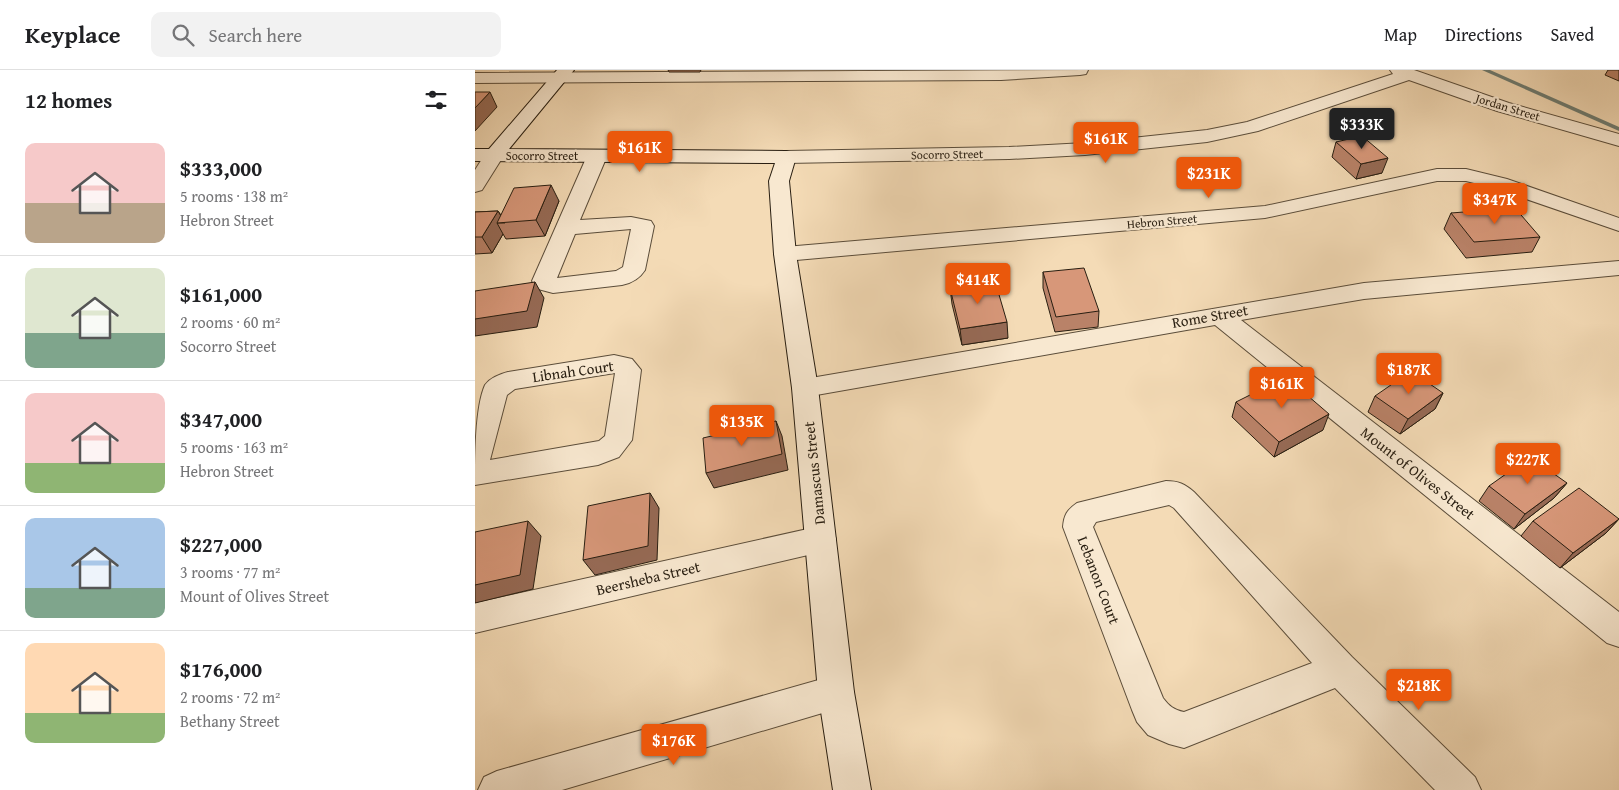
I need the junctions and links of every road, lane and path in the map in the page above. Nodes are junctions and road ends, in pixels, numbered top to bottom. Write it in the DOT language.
graph roads {
  1 [pos="1080,70"];
  2 [pos="1404,72"];
  3 [pos="563,74"];
  4 [pos="475,78"];
  5 [pos="1619,140"];
  6 [pos="484,155"];
  7 [pos="597,156"];
  8 [pos="786,157"];
  9 [pos="475,186"];
  10 [pos="1619,225"];
  11 [pos="565,228"];
  12 [pos="785,254"];
  13 [pos="1619,268"];
  14 [pos="1218,315"];
  15 [pos="805,388"];
  16 [pos="475,463"];
  17 [pos="475,474"];
  18 [pos="821,539"];
  19 [pos="475,618"];
  20 [pos="1619,632"];
  21 [pos="1341,669"];
  22 [pos="836,692"];
  23 [pos="497,790"];
  24 [pos="852,790"];
  25 [pos="1462,790"];
  1 -- 3 [label="street"];
  2 -- 5 [label="street, Jordan Street"];
  2 -- 8 [label="street, Socorro Street"];
  3 -- 4 [label="street"];
  3 -- 6 [label="street"];
  6 -- 7 [label="street, Socorro Street"];
  6 -- 9 [label="street"];
  7 -- 8 [label="street, Socorro Street"];
  7 -- 11 [label="street"];
  8 -- 12 [label="street, Damascus Street"];
  10 -- 12 [label="street, Hebron Street"];
  12 -- 15 [label="street, Damascus Street"];
  13 -- 14 [label="street, Rome Street"];
  14 -- 15 [label="street, Rome Street"];
  14 -- 20 [label="street, Mount of Olives Street"];
  15 -- 18 [label="street, Damascus Street"];
  16 -- 17 [label="street, Libnah Court"];
  18 -- 19 [label="street, Beersheba Street"];
  18 -- 22 [label="street, Damascus Street"];
  21 -- 21 [label="street, Lebanon Court"];
  21 -- 25 [label="street, Lebanon Court"];
  22 -- 23 [label="street"];
  22 -- 24 [label="street, Damascus Street"];
}
